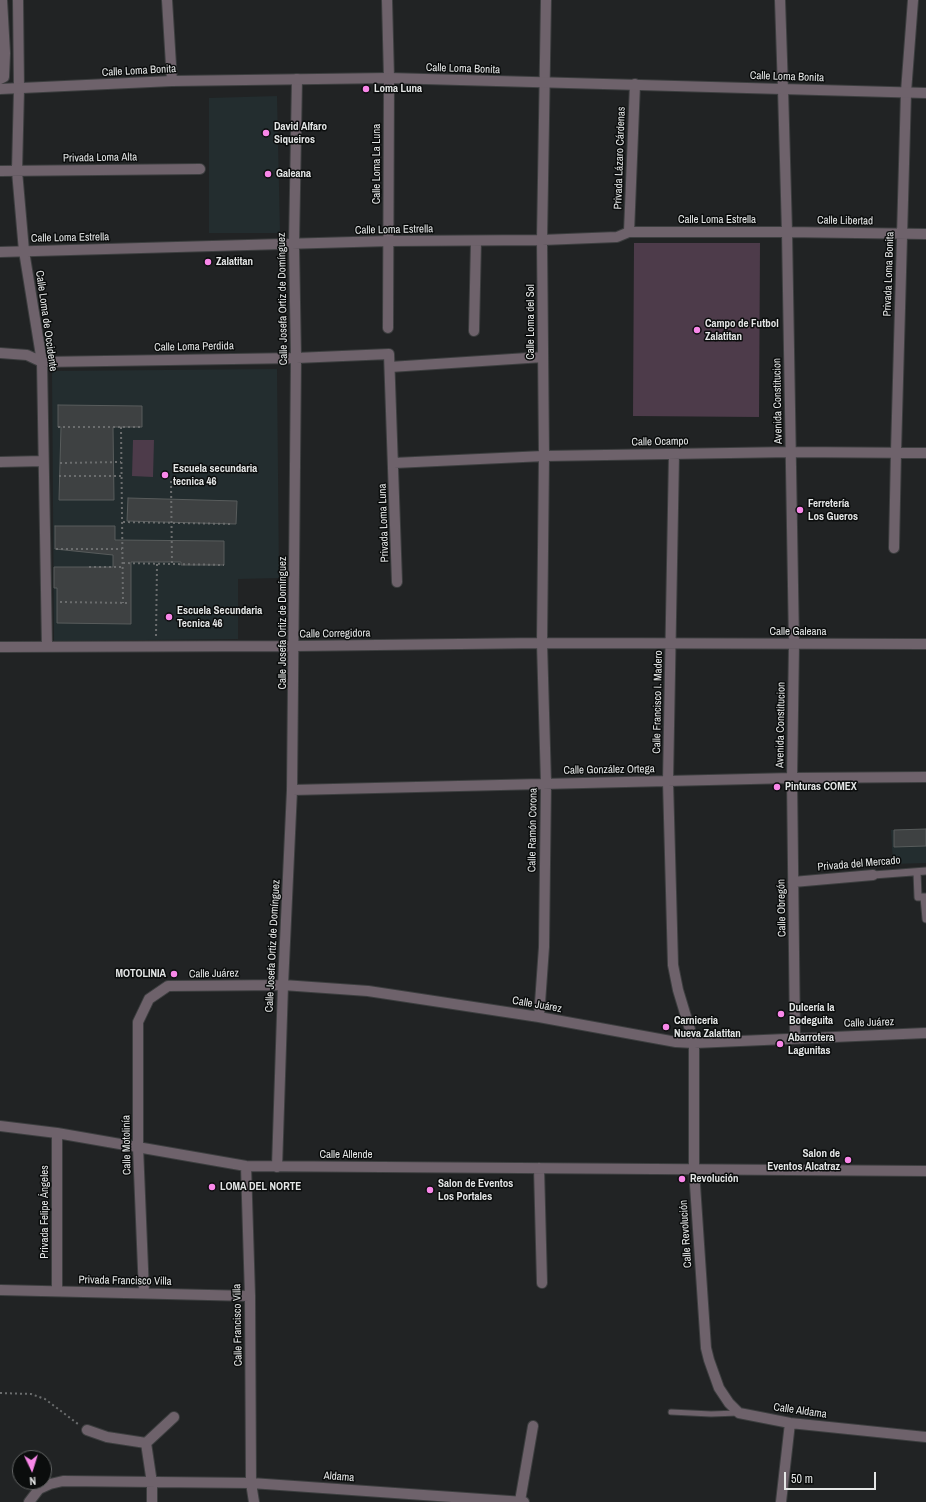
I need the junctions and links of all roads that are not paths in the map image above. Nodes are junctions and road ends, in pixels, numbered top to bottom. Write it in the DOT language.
graph roads {
  1 [pos="2,0"];
  2 [pos="18,0"];
  3 [pos="168,0"];
  4 [pos="387,0"];
  5 [pos="546,0"];
  6 [pos="780,0"];
  7 [pos="913,0"];
  8 [pos="297,78"];
  9 [pos="389,78"];
  10 [pos="0,79"];
  11 [pos="172,81"];
  12 [pos="544,84"];
  13 [pos="635,84"];
  14 [pos="19,88"];
  15 [pos="0,89"];
  16 [pos="783,89"];
  17 [pos="906,92"];
  18 [pos="926,93"];
  19 [pos="200,169"];
  20 [pos="0,171"];
  21 [pos="17,171"];
  22 [pos="629,232"];
  23 [pos="787,232"];
  24 [pos="902,234"];
  25 [pos="926,234"];
  26 [pos="476,240"];
  27 [pos="542,240"];
  28 [pos="389,241"];
  29 [pos="294,245"];
  30 [pos="24,251"];
  31 [pos="0,252"];
  32 [pos="388,328"];
  33 [pos="474,331"];
  34 [pos="0,353"];
  35 [pos="543,357"];
  36 [pos="296,358"];
  37 [pos="42,362"];
  38 [pos="390,367"];
  39 [pos="791,452"];
  40 [pos="896,452"];
  41 [pos="926,453"];
  42 [pos="674,454"];
  43 [pos="544,456"];
  44 [pos="43,461"];
  45 [pos="0,462"];
  46 [pos="394,463"];
  47 [pos="894,548"];
  48 [pos="398,582"];
  49 [pos="542,643"];
  50 [pos="671,644"];
  51 [pos="794,644"];
  52 [pos="926,644"];
  53 [pos="295,646"];
  54 [pos="0,647"];
  55 [pos="47,647"];
  56 [pos="926,777"];
  57 [pos="792,778"];
  58 [pos="668,781"];
  59 [pos="546,783"];
  60 [pos="292,790"];
  61 [pos="917,872"];
  62 [pos="926,872"];
  63 [pos="873,875"];
  64 [pos="793,882"];
  65 [pos="925,897"];
  66 [pos="926,919"];
  67 [pos="283,985"];
  68 [pos="149,999"];
  69 [pos="538,1017"];
  70 [pos="926,1032"];
  71 [pos="795,1038"];
  72 [pos="694,1043"];
  73 [pos="0,1126"];
  74 [pos="58,1133"];
  75 [pos="138,1147"];
  76 [pos="246,1166"];
  77 [pos="276,1167"];
  78 [pos="538,1168"];
  79 [pos="694,1170"];
  80 [pos="926,1171"];
  81 [pos="542,1283"];
  82 [pos="0,1290"];
  83 [pos="57,1292"];
  84 [pos="144,1293"];
  85 [pos="250,1296"];
  86 [pos="671,1412"];
  87 [pos="739,1413"];
  88 [pos="174,1417"];
  89 [pos="790,1423"];
  90 [pos="534,1426"];
  91 [pos="87,1430"];
  92 [pos="926,1437"];
  93 [pos="146,1443"];
  94 [pos="152,1483"];
  95 [pos="251,1483"];
  96 [pos="29,1502"];
  97 [pos="152,1502"];
  98 [pos="254,1502"];
  99 [pos="522,1502"];
  100 [pos="781,1502"];
  1 -- 10 [label="street"];
  2 -- 14 [label="street, Calle Loma de Occidente"];
  3 -- 11 [label="street"];
  4 -- 9 [label="street, Calle Loma La Luna"];
  5 -- 12 [label="street, Calle Loma del Sol"];
  6 -- 16 [label="street, Avenida Constitucion"];
  7 -- 17 [label="street, Privada Loma Bonita"];
  8 -- 9 [label="street, Calle Loma Bonita"];
  8 -- 11 [label="street, Calle Loma Bonita"];
  8 -- 29 [label="street, Calle Josefa Ortiz de Domínguez"];
  9 -- 12 [label="street, Calle Loma Bonita"];
  9 -- 28 [label="street, Calle Loma La Luna"];
  11 -- 14 [label="street, Calle Loma Bonita"];
  12 -- 13 [label="street, Calle Loma Bonita"];
  12 -- 27 [label="street, Calle Loma del Sol"];
  13 -- 16 [label="street, Calle Loma Bonita"];
  13 -- 22 [label="street, Privada Lázaro Cárdenas"];
  14 -- 15 [label="street, Calle Loma Bonita"];
  14 -- 21 [label="street, Calle Loma de Occidente"];
  16 -- 17 [label="street, Calle Loma Bonita"];
  16 -- 23 [label="street, Avenida Constitucion"];
  17 -- 18 [label="street, Calle Loma Bonita"];
  17 -- 24 [label="street, Privada Loma Bonita"];
  19 -- 21 [label="street, Privada Loma Alta"];
  20 -- 21 [label="street, Privada Loma Alta"];
  21 -- 30 [label="street, Calle Loma de Occidente"];
  22 -- 23 [label="street, Calle Loma Estrella"];
  22 -- 27 [label="street, Calle Loma Estrella"];
  23 -- 24 [label="street, Calle Libertad"];
  23 -- 39 [label="street, Avenida Constitucion"];
  24 -- 25 [label="street, Calle Libertad"];
  24 -- 40 [label="street, Privada Loma Bonita"];
  26 -- 27 [label="street, Calle Loma Estrella"];
  26 -- 28 [label="street, Calle Loma Estrella"];
  26 -- 33 [label="street"];
  27 -- 35 [label="street, Calle Loma del Sol"];
  28 -- 29 [label="street, Calle Loma Estrella"];
  28 -- 32 [label="street, Calle Loma La Luna"];
  29 -- 30 [label="street, Calle Loma Estrella"];
  29 -- 36 [label="street, Calle Josefa Ortiz de Domínguez"];
  30 -- 31 [label="street, Calle Loma Estrella"];
  30 -- 37 [label="street, Calle Loma de Occidente"];
  34 -- 37 [label="street, Calle Loma Perdida"];
  35 -- 38 [label="street"];
  35 -- 43 [label="street, Calle Loma del Sol"];
  36 -- 37 [label="street, Calle Loma Perdida"];
  36 -- 38 [label="street, Calle Loma Perdida"];
  36 -- 53 [label="street, Calle Josefa Ortiz de Domínguez"];
  37 -- 44 [label="street, Calle Loma de Occidente"];
  38 -- 46 [label="street"];
  39 -- 40 [label="street, Calle Ocampo"];
  39 -- 42 [label="street, Calle Ocampo"];
  39 -- 51 [label="street, Avenida Constitucion"];
  40 -- 41 [label="street, Calle Ocampo"];
  40 -- 47 [label="street, Privada Loma Bonita"];
  42 -- 43 [label="street, Calle Ocampo"];
  42 -- 50 [label="street, Calle Francisco I. Madero"];
  43 -- 46 [label="street, Calle Ocampo"];
  43 -- 49 [label="street, Calle Loma del Sol"];
  44 -- 45 [label="street"];
  44 -- 55 [label="street, Calle Loma de Occidente"];
  46 -- 48 [label="street, Privada Loma Luna"];
  49 -- 50 [label="street, Calle Corregidora"];
  49 -- 53 [label="street, Calle Corregidora"];
  49 -- 59 [label="street, Calle Ramón Corona"];
  50 -- 51 [label="street, Calle Galeana"];
  50 -- 58 [label="street, Calle Francisco I. Madero"];
  51 -- 52 [label="street, Calle Galeana"];
  51 -- 57 [label="street, Avenida Constitucion"];
  53 -- 55 [label="street, Calle Corregidora"];
  53 -- 60 [label="street, Calle Josefa Ortiz de Domínguez"];
  54 -- 55 [label="street, Calle Corregidora"];
  56 -- 57 [label="street, Calle González Ortega"];
  57 -- 58 [label="street, Calle González Ortega"];
  57 -- 64 [label="street, Calle Obregón"];
  58 -- 59 [label="street, Calle González Ortega"];
  58 -- 72 [label="street, Calle Francisco I. Madero"];
  59 -- 60 [label="street, Calle González Ortega"];
  59 -- 69 [label="street, Calle Ramón Corona"];
  60 -- 67 [label="street, Calle Josefa Ortiz de Domínguez"];
  61 -- 62 [label="street, Privada del Mercado"];
  61 -- 63 [label="street, Privada del Mercado"];
  61 -- 65 [label="street"];
  63 -- 64 [label="street, Privada del Mercado"];
  64 -- 71 [label="street, Calle Obregón"];
  65 -- 66 [label="street"];
  67 -- 68 [label="street, Calle Juárez"];
  67 -- 69 [label="street, Calle Juárez"];
  67 -- 77 [label="street, Calle Josefa Ortiz de Domínguez"];
  68 -- 75 [label="street, Calle Motolinía"];
  69 -- 72 [label="street, Calle Juárez"];
  70 -- 71 [label="street, Calle Juárez"];
  71 -- 72 [label="street, Calle Juárez"];
  72 -- 79 [label="street, Calle Revolución"];
  73 -- 74 [label="street, Calle Allende"];
  74 -- 75 [label="street, Calle Allende"];
  74 -- 83 [label="street, Privada Felipe Ángeles"];
  75 -- 76 [label="street, Calle Allende"];
  75 -- 84 [label="street, Calle Motolinía"];
  76 -- 77 [label="street, Calle Allende"];
  76 -- 85 [label="street, Calle Francisco Villa"];
  77 -- 78 [label="street, Calle Allende"];
  78 -- 79 [label="street, Calle Allende"];
  78 -- 81 [label="street"];
  79 -- 80 [label="street, Calle Allende"];
  79 -- 87 [label="street, Calle Revolución"];
  82 -- 83 [label="street, Privada Francisco Villa"];
  83 -- 84 [label="street, Privada Francisco Villa"];
  84 -- 85 [label="street, Privada Francisco Villa"];
  85 -- 95 [label="street, Calle Francisco Villa"];
  86 -- 87 [label="lane, Calle Aldama"];
  87 -- 89 [label="street, Calle Aldama"];
  88 -- 93 [label="street"];
  89 -- 92 [label="street, Calle Aldama"];
  89 -- 100 [label="street"];
  90 -- 99 [label="street"];
  91 -- 93 [label="street"];
  93 -- 94 [label="street"];
  94 -- 95 [label="street, Aldama"];
  94 -- 96 [label="street, Aldama"];
  94 -- 97 [label="street"];
  95 -- 98 [label="street, Calle Francisco Villa"];
  95 -- 99 [label="street, Aldama"];
}
